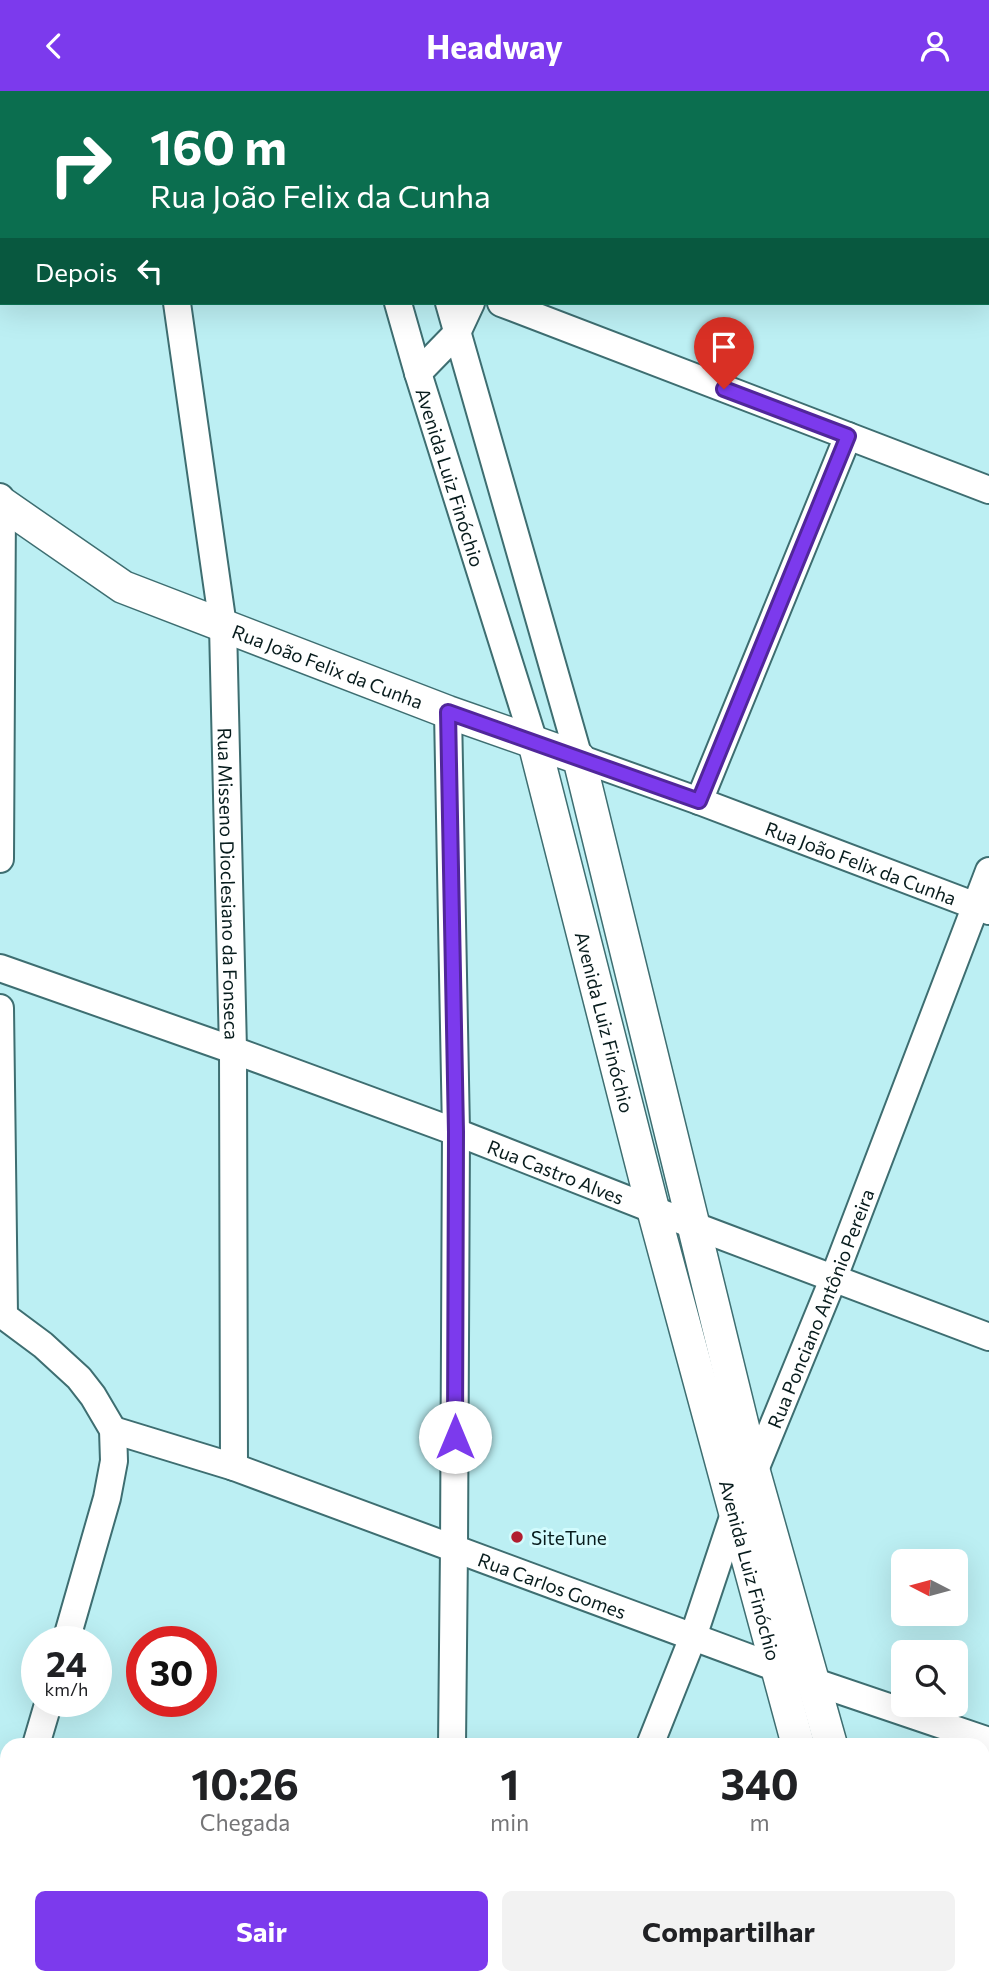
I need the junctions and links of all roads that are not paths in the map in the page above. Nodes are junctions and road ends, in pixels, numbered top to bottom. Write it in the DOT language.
graph roads {
  1 [pos="177,305"];
  2 [pos="399,305"];
  3 [pos="450,305"];
  4 [pos="470,305"];
  5 [pos="506,305"];
  6 [pos="457,333"];
  7 [pos="418,373"];
  8 [pos="848,436"];
  9 [pos="989,490"];
  10 [pos="1,501"];
  11 [pos="223,627"];
  12 [pos="448,712"];
  13 [pos="534,742"];
  14 [pos="579,758"];
  15 [pos="699,801"];
  16 [pos="0,859"];
  17 [pos="989,871"];
  18 [pos="982,909"];
  19 [pos="0,968"];
  20 [pos="0,1008"];
  21 [pos="233,1050"];
  22 [pos="456,1132"];
  23 [pos="653,1209"];
  24 [pos="695,1226"];
  25 [pos="834,1277"];
  26 [pos="2,1314"];
  27 [pos="989,1337"];
  28 [pos="113,1430"];
  29 [pos="234,1467"];
  30 [pos="754,1472"];
  31 [pos="735,1511"];
  32 [pos="454,1548"];
  33 [pos="70,1626"];
  34 [pos="692,1637"];
  35 [pos="779,1668"];
  36 [pos="812,1681"];
  37 [pos="44,1717"];
  38 [pos="38,1738"];
  39 [pos="452,1738"];
  40 [pos="653,1738"];
  41 [pos="796,1738"];
  42 [pos="829,1738"];
  43 [pos="980,1738"];
  1 -- 11 [label="street, Rua Misseno Dioclesiano da Fonseca"];
  2 -- 7 [label="street, Avenida Luiz Finóchio"];
  3 -- 6 [label="street, Avenida Luiz Finóchio"];
  4 -- 6 [label="street"];
  5 -- 8 [label="street"];
  6 -- 7 [label="street"];
  6 -- 14 [label="street, Avenida Luiz Finóchio"];
  7 -- 13 [label="street, Avenida Luiz Finóchio"];
  8 -- 9 [label="street"];
  8 -- 15 [label="street"];
  10 -- 11 [label="street, Rua João Felix da Cunha"];
  10 -- 16 [label="street"];
  11 -- 12 [label="street, Rua João Felix da Cunha"];
  11 -- 21 [label="street, Rua Misseno Dioclesiano da Fonseca"];
  12 -- 13 [label="street, Rua João Felix da Cunha"];
  12 -- 22 [label="street"];
  13 -- 14 [label="street, Rua João Felix da Cunha"];
  13 -- 23 [label="street, Avenida Luiz Finóchio"];
  14 -- 15 [label="street, Rua João Felix da Cunha"];
  14 -- 24 [label="street, Avenida Luiz Finóchio"];
  15 -- 18 [label="street, Rua João Felix da Cunha"];
  17 -- 18 [label="street, Rua Ponciano Antônio Pereira"];
  18 -- 25 [label="street, Rua Ponciano Antônio Pereira"];
  19 -- 21 [label="street, Rua Castro Alves"];
  20 -- 26 [label="street"];
  21 -- 22 [label="street, Rua Castro Alves"];
  21 -- 29 [label="street, Rua Misseno Dioclesiano da Fonseca"];
  22 -- 23 [label="street, Rua Castro Alves"];
  22 -- 32 [label="street"];
  23 -- 24 [label="street, Rua Castro Alves"];
  23 -- 31 [label="street, Avenida Luiz Finóchio"];
  24 -- 25 [label="street, Rua Castro Alves"];
  24 -- 30 [label="street, Avenida Luiz Finóchio"];
  25 -- 27 [label="street, Rua Castro Alves"];
  25 -- 30 [label="street, Rua Ponciano Antônio Pereira"];
  26 -- 28 [label="street"];
  28 -- 29 [label="street, Rua Carlos Gomes"];
  28 -- 33 [label="street"];
  29 -- 32 [label="street, Rua Carlos Gomes"];
  30 -- 31 [label="street, Rua Ponciano Antônio Pereira"];
  30 -- 36 [label="street, Avenida Luiz Finóchio"];
  31 -- 34 [label="street, Rua Ponciano Antônio Pereira"];
  31 -- 35 [label="street, Avenida Luiz Finóchio"];
  32 -- 34 [label="street, Rua Carlos Gomes"];
  32 -- 39 [label="street"];
  34 -- 35 [label="street, Rua Carlos Gomes"];
  34 -- 40 [label="street, Rua Ponciano Antônio Pereira"];
  35 -- 36 [label="street, Rua Carlos Gomes"];
  35 -- 41 [label="street, Avenida Luiz Finóchio"];
  36 -- 42 [label="street, Avenida Luiz Finóchio"];
  36 -- 43 [label="street, Rua Carlos Gomes"];
  37 -- 38 [label="street"];
}
